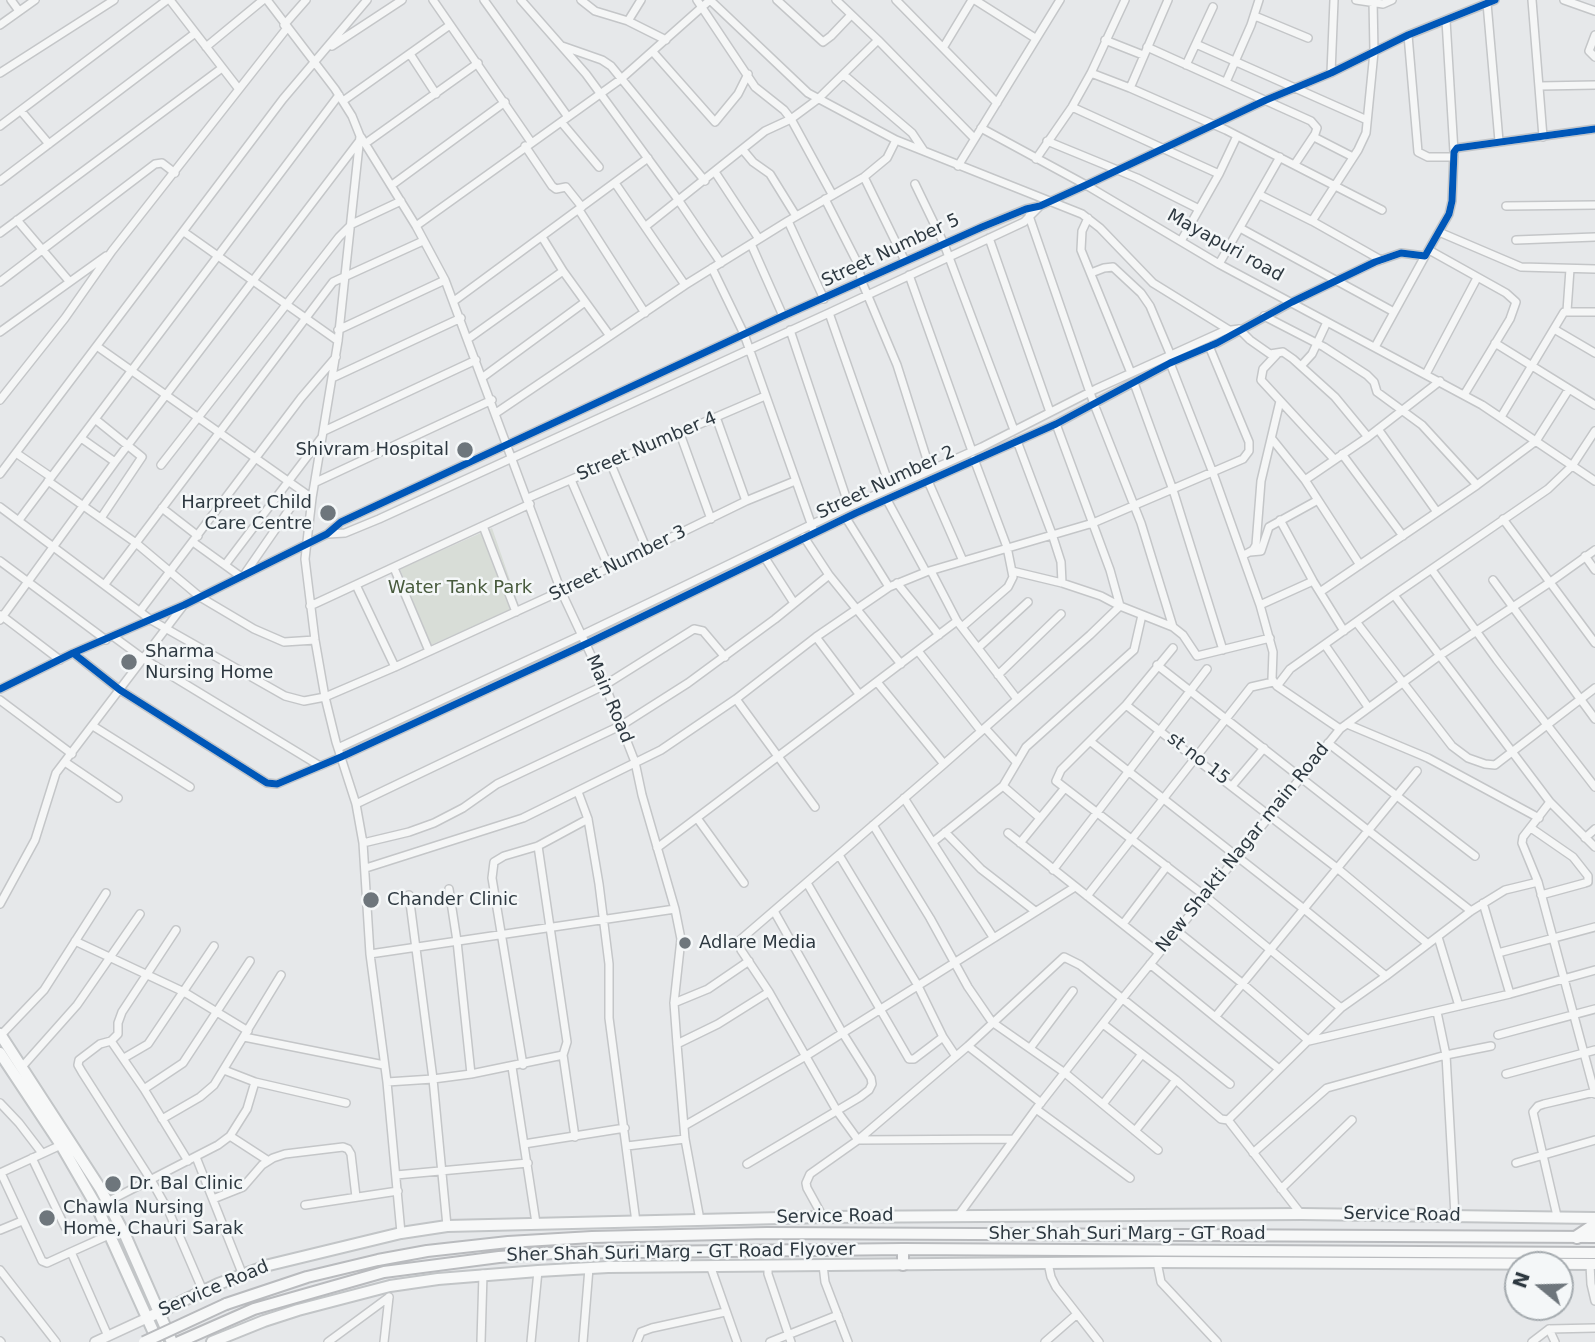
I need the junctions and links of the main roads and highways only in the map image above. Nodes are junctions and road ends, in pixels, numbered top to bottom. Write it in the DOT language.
graph roads {
  1 [pos="0,1035"];
  2 [pos="0,1053"];
  3 [pos="1595,1217"];
  4 [pos="677,1222"];
  5 [pos="1595,1225"];
  6 [pos="678,1236"];
  7 [pos="1577,1237"];
  8 [pos="1595,1237"];
  9 [pos="903,1248"];
  10 [pos="1595,1252"];
  11 [pos="1592,1264"];
  12 [pos="903,1265"];
  13 [pos="158,1312"];
  14 [pos="147,1318"];
  15 [pos="144,1342"];
  16 [pos="158,1342"];
  17 [pos="172,1342"];
  18 [pos="179,1342"];
  19 [pos="212,1342"];
  1 -- 13 [label="main road"];
  2 -- 14 [label="main road"];
  3 -- 4 [label="main road, Service Road"];
  4 -- 6 [label="main road"];
  4 -- 13 [label="main road, Service Road"];
  5 -- 7 [label="highway"];
  6 -- 7 [label="main road, Sher Shah Suri Marg - GT Road"];
  6 -- 15 [label="main road, Sher Shah Suri Marg - GT Road Flyover, bridge"];
  7 -- 8 [label="main road"];
  9 -- 10 [label="main road, Sher Shah Suri Marg - GT Road"];
  9 -- 12 [label="main road"];
  9 -- 18 [label="main road, Sher Shah Suri Marg - GT Road Flyover"];
  11 -- 12 [label="main road"];
  12 -- 19 [label="main road"];
  13 -- 14 [label="main road, Service Road"];
  13 -- 17 [label="main road"];
  14 -- 16 [label="main road"];
}
